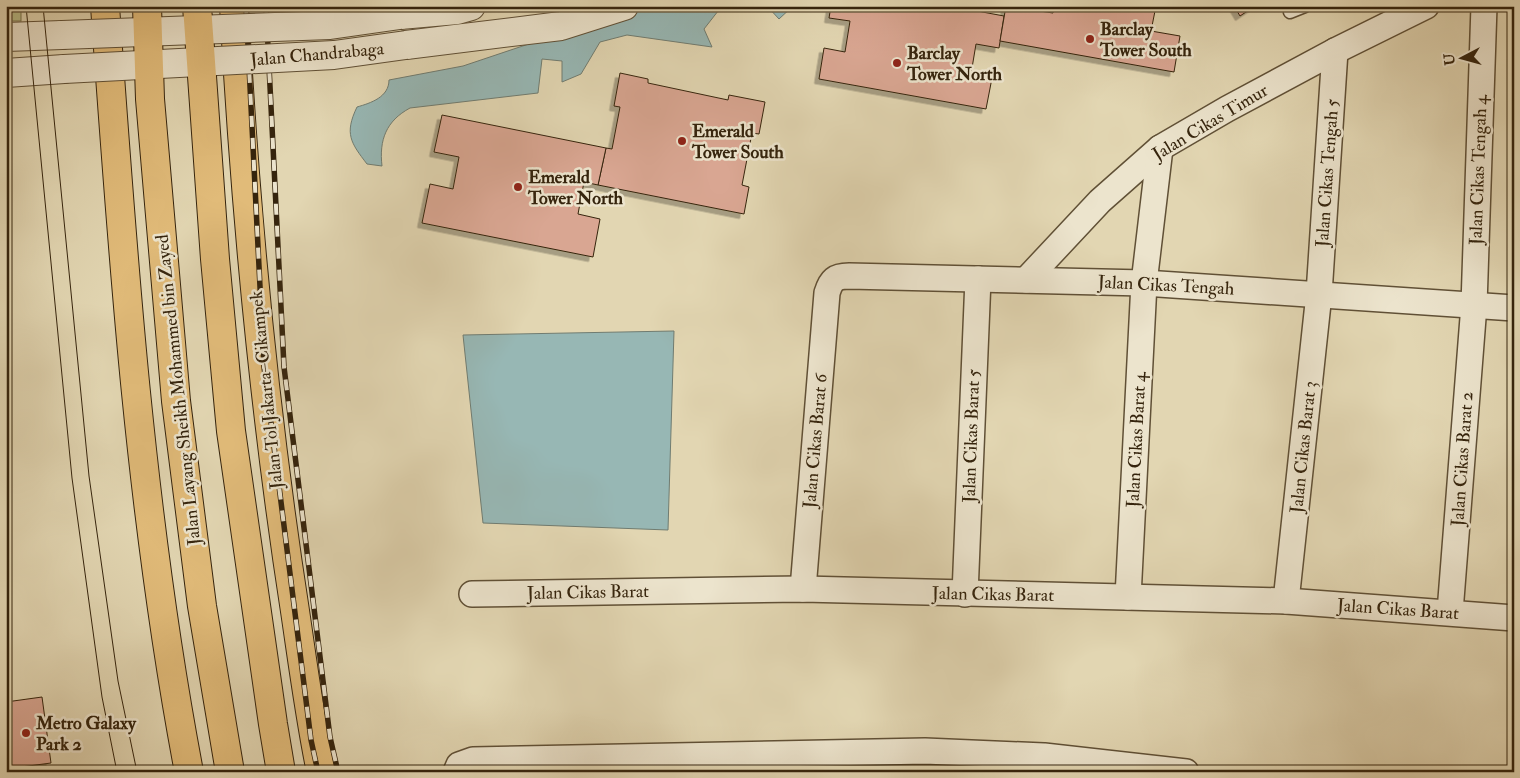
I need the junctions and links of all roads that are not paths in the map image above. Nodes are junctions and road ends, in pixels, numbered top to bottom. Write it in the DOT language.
graph roads {
  1 [pos="104,6"];
  2 [pos="147,6"];
  3 [pos="197,6"];
  4 [pos="234,6"];
  5 [pos="471,6"];
  6 [pos="624,6"];
  7 [pos="1305,6"];
  8 [pos="1426,6"];
  9 [pos="1484,6"];
  10 [pos="1290,12"];
  11 [pos="6,37"];
  12 [pos="1335,51"];
  13 [pos="6,73"];
  14 [pos="1160,148"];
  15 [pos="978,279"];
  16 [pos="1026,280"];
  17 [pos="1144,283"];
  18 [pos="827,293"];
  19 [pos="1319,294"];
  20 [pos="1474,304"];
  21 [pos="1514,308"];
  22 [pos="803,589"];
  23 [pos="472,594"];
  24 [pos="964,594"];
  25 [pos="1128,598"];
  26 [pos="1286,601"];
  27 [pos="1450,612"];
  28 [pos="1514,618"];
  29 [pos="926,762"];
  30 [pos="189,772"];
  31 [pos="230,772"];
  32 [pos="281,772"];
  33 [pos="321,772"];
  34 [pos="456,772"];
  35 [pos="1186,772"];
  1 -- 30 [label="highway"];
  2 -- 31 [label="highway, Jalan Layang Sheikh Mohammed bin Zayed, bridge"];
  3 -- 32 [label="highway, bridge"];
  4 -- 33 [label="highway, Jalan Tol Jakarta–Cikampek"];
  5 -- 11 [label="street, Jalan Chandrabaga, bridge"];
  6 -- 13 [label="street, Jalan Chandrabaga, bridge"];
  7 -- 10 [label="lane"];
  8 -- 12 [label="street, Jalan Cikas Timur"];
  9 -- 20 [label="street, Jalan Cikas Tengah 4"];
  12 -- 14 [label="street, Jalan Cikas Timur"];
  12 -- 19 [label="street, Jalan Cikas Tengah 5"];
  14 -- 16 [label="street, Jalan Cikas Timur"];
  14 -- 17 [label="street, Jalan Cikas Barat 4"];
  15 -- 16 [label="street, Jalan Cikas Tengah"];
  15 -- 18 [label="street, Jalan Cikas Tengah"];
  15 -- 24 [label="street, Jalan Cikas Barat 5"];
  16 -- 17 [label="street, Jalan Cikas Tengah"];
  17 -- 19 [label="street, Jalan Cikas Tengah"];
  17 -- 25 [label="street, Jalan Cikas Barat 4"];
  18 -- 22 [label="street, Jalan Cikas Barat 6"];
  19 -- 20 [label="street, Jalan Cikas Tengah"];
  19 -- 26 [label="street, Jalan Cikas Barat 3"];
  20 -- 21 [label="street, Jalan Cikas Tengah"];
  20 -- 27 [label="street, Jalan Cikas Barat 2"];
  22 -- 23 [label="street, Jalan Cikas Barat"];
  22 -- 24 [label="street, Jalan Cikas Barat"];
  24 -- 25 [label="street, Jalan Cikas Barat"];
  25 -- 26 [label="street, Jalan Cikas Barat"];
  26 -- 27 [label="street, Jalan Cikas Barat"];
  27 -- 28 [label="street, Jalan Cikas Barat"];
  29 -- 34 [label="street"];
  29 -- 35 [label="street"];
}
